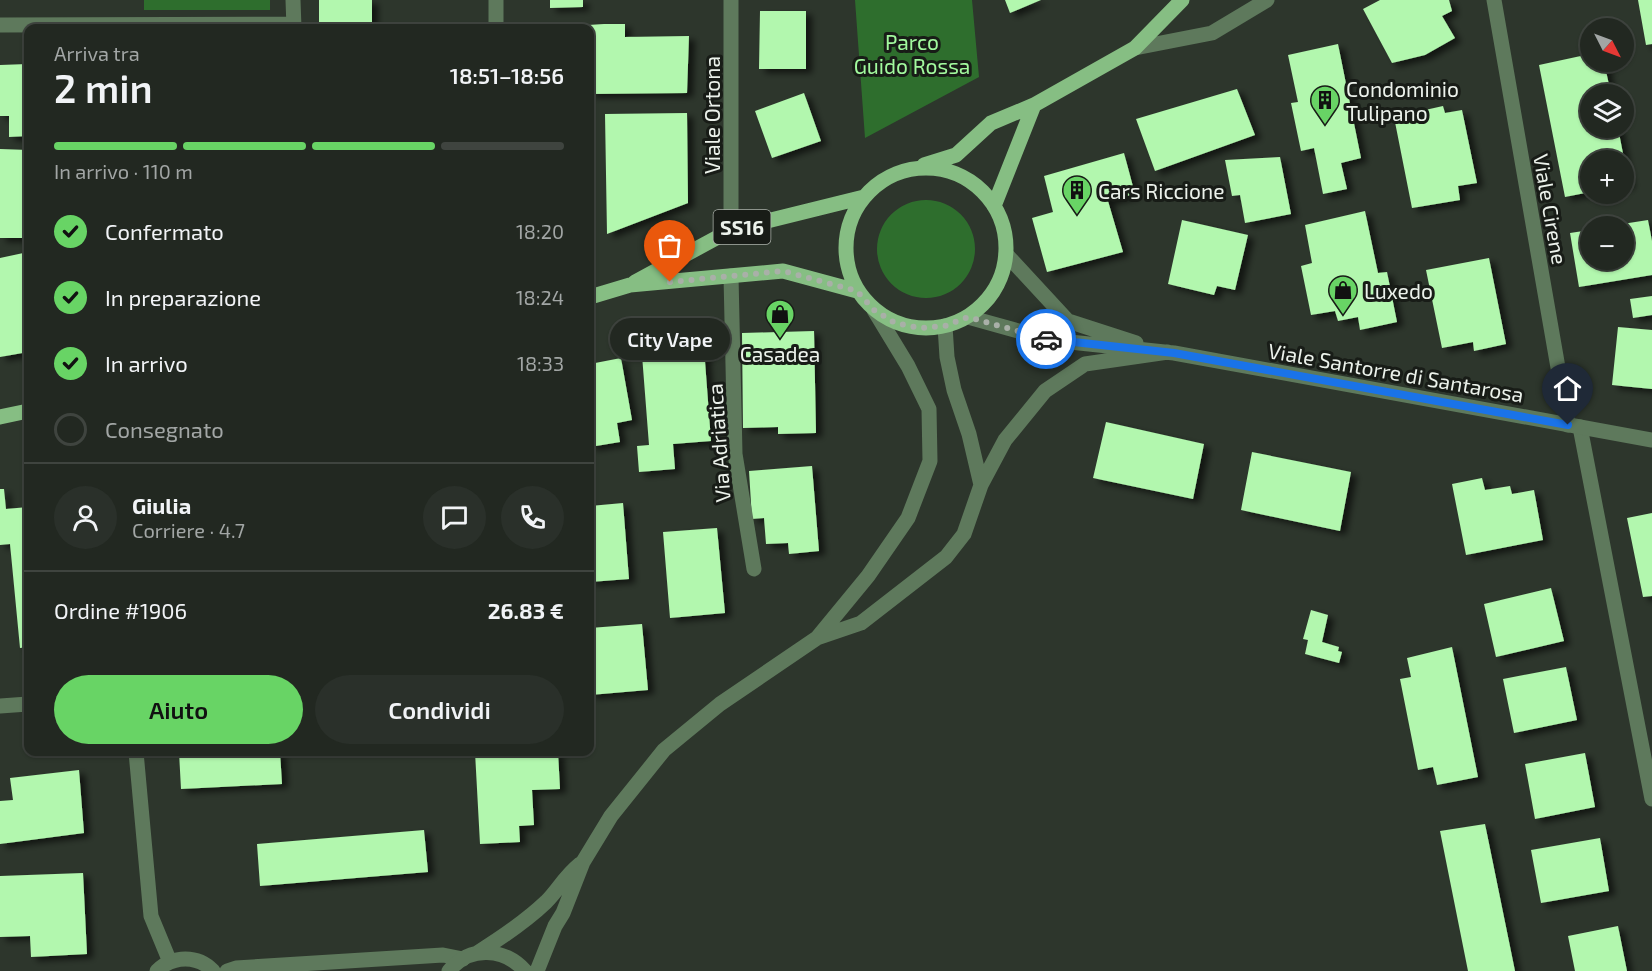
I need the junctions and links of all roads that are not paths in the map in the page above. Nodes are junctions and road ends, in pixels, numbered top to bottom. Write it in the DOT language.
graph roads {
  1 [pos="293,0"];
  2 [pos="496,0"];
  3 [pos="731,0"];
  4 [pos="1182,0"];
  5 [pos="1267,0"];
  6 [pos="1494,0"];
  7 [pos="294,24"];
  8 [pos="496,24"];
  9 [pos="0,25"];
  10 [pos="24,25"];
  11 [pos="1135,48"];
  12 [pos="1034,105"];
  13 [pos="907,171"];
  14 [pos="864,197"];
  15 [pos="994,206"];
  16 [pos="730,230"];
  17 [pos="1006,254"];
  18 [pos="731,276"];
  19 [pos="630,285"];
  20 [pos="857,291"];
  21 [pos="594,296"];
  22 [pos="874,310"];
  23 [pos="968,317"];
  24 [pos="945,326"];
  25 [pos="1168,352"];
  26 [pos="24,412"];
  27 [pos="0,417"];
  28 [pos="1574,426"];
  29 [pos="1652,440"];
  30 [pos="981,485"];
  31 [pos="754,569"];
  32 [pos="817,638"];
  33 [pos="24,704"];
  34 [pos="0,706"];
  35 [pos="136,756"];
  36 [pos="1652,799"];
  37 [pos="583,862"];
  38 [pos="470,956"];
  39 [pos="164,966"];
  40 [pos="213,971"];
  41 [pos="227,971"];
  42 [pos="449,971"];
  43 [pos="525,971"];
  44 [pos="537,971"];
  1 -- 7 [label="street"];
  2 -- 8 [label="street"];
  3 -- 16 [label="street, Viale Ortona"];
  4 -- 11 [label="main road"];
  5 -- 11 [label="street"];
  6 -- 28 [label="street, Viale Cirene"];
  9 -- 10 [label="street"];
  11 -- 12 [label="main road"];
  12 -- 13 [label="main road"];
  12 -- 15 [label="main road"];
  13 -- 14 [label="main road"];
  13 -- 15 [label="main road"];
  14 -- 16 [label="main road, SS16"];
  14 -- 20 [label="main road"];
  15 -- 17 [label="main road"];
  16 -- 19 [label="main road, SS16"];
  17 -- 23 [label="main road"];
  17 -- 25 [label="street, Viale Santorre di Santarosa"];
  18 -- 19 [label="main road, SS16"];
  18 -- 20 [label="main road, SS16"];
  18 -- 31 [label="street, Via Adriatica"];
  19 -- 21 [label="main road, SS16"];
  20 -- 22 [label="main road"];
  22 -- 24 [label="main road"];
  22 -- 32 [label="street"];
  23 -- 24 [label="main road"];
  23 -- 25 [label="street, Viale Santorre di Santarosa"];
  24 -- 30 [label="street"];
  25 -- 28 [label="street, Viale Santorre di Santarosa"];
  25 -- 30 [label="street"];
  26 -- 27 [label="main road"];
  28 -- 29 [label="street, Viale Santorre di Santarosa"];
  28 -- 36 [label="street, Viale Cirene"];
  30 -- 32 [label="street"];
  32 -- 37 [label="street"];
  33 -- 34 [label="street"];
  35 -- 39 [label="street"];
  37 -- 38 [label="street"];
  37 -- 44 [label="street"];
  38 -- 41 [label="street"];
  38 -- 42 [label="street"];
  38 -- 43 [label="street"];
  39 -- 40 [label="street"];
}
